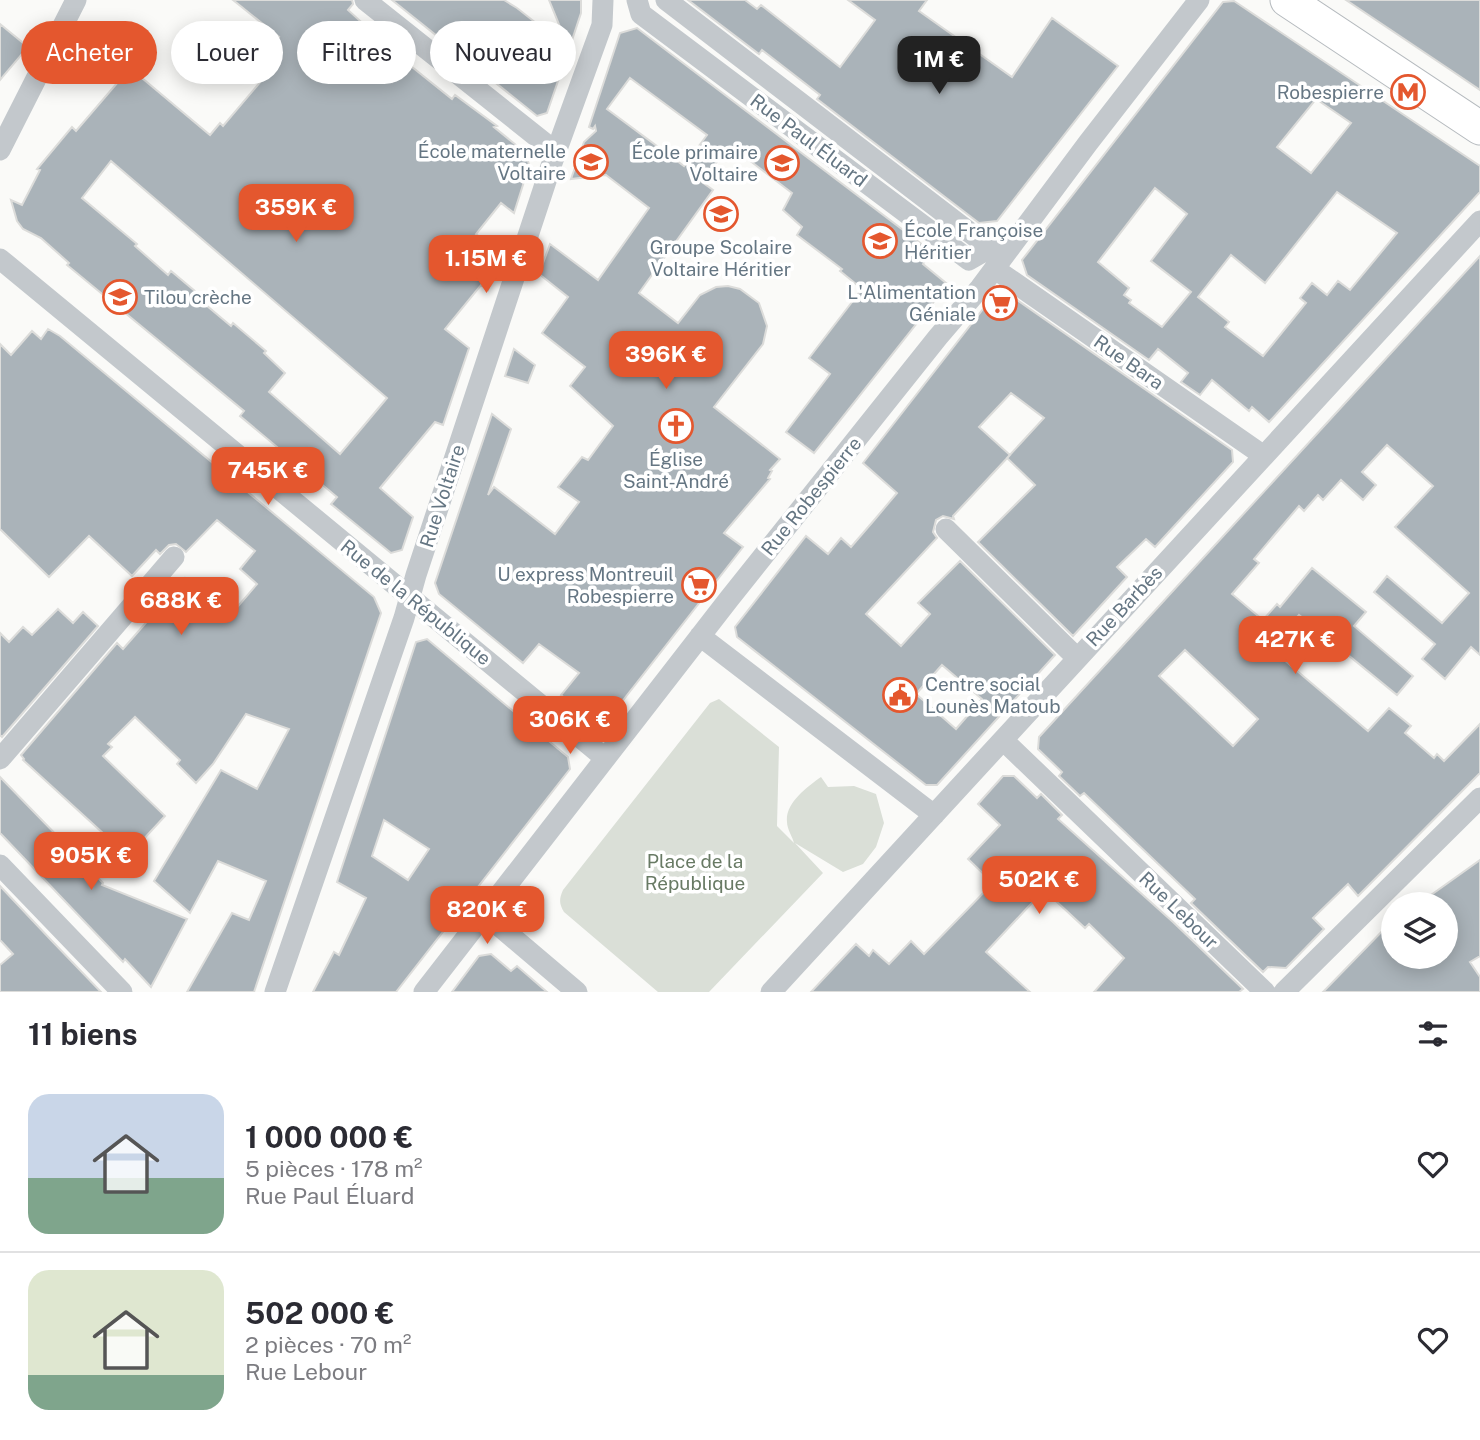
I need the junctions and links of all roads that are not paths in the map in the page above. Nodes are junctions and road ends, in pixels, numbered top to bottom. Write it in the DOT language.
graph roads {
  1 [pos="76,0"];
  2 [pos="365,0"];
  3 [pos="637,0"];
  4 [pos="666,0"];
  5 [pos="1199,0"];
  6 [pos="1287,0"];
  7 [pos="604,1"];
  8 [pos="1480,128"];
  9 [pos="0,150"];
  10 [pos="556,152"];
  11 [pos="1480,221"];
  12 [pos="996,258"];
  13 [pos="0,259"];
  14 [pos="1264,456"];
  15 [pos="946,529"];
  16 [pos="174,557"];
  17 [pos="409,597"];
  18 [pos="700,636"];
  19 [pos="1076,657"];
  20 [pos="1003,740"];
  21 [pos="605,758"];
  22 [pos="0,760"];
  23 [pos="1480,797"];
  24 [pos="934,815"];
  25 [pos="0,865"];
  26 [pos="485,914"];
  27 [pos="122,992"];
  28 [pos="275,992"];
  29 [pos="424,992"];
  30 [pos="577,992"];
  31 [pos="771,992"];
  32 [pos="1265,992"];
  33 [pos="1284,992"];
  1 -- 9 [label="street"];
  2 -- 10 [label="street"];
  3 -- 12 [label="street, Rue Paul Éluard"];
  4 -- 12 [label="street, Rue Paul Éluard"];
  5 -- 12 [label="street, Rue Robespierre"];
  6 -- 8 [label="main road"];
  7 -- 10 [label="street, Rue Voltaire"];
  10 -- 17 [label="street, Rue Voltaire"];
  11 -- 14 [label="street, Rue Barbès"];
  12 -- 14 [label="street, Rue Bara"];
  12 -- 18 [label="street, Rue Robespierre"];
  13 -- 17 [label="street, Rue de la République"];
  14 -- 19 [label="street, Rue Barbès"];
  15 -- 19 [label="street"];
  16 -- 22 [label="street"];
  17 -- 21 [label="street, Rue de la République"];
  17 -- 28 [label="street, Rue Voltaire"];
  18 -- 21 [label="street, Rue Robespierre"];
  18 -- 24 [label="street"];
  19 -- 20 [label="street, Rue Barbès"];
  20 -- 24 [label="street, Rue Barbès"];
  20 -- 32 [label="street, Rue Lebour"];
  21 -- 26 [label="street, Rue Robespierre"];
  23 -- 33 [label="street"];
  24 -- 31 [label="street, Rue Barbès"];
  25 -- 27 [label="street"];
  26 -- 29 [label="street, Rue Robespierre"];
  26 -- 30 [label="street"];
}
